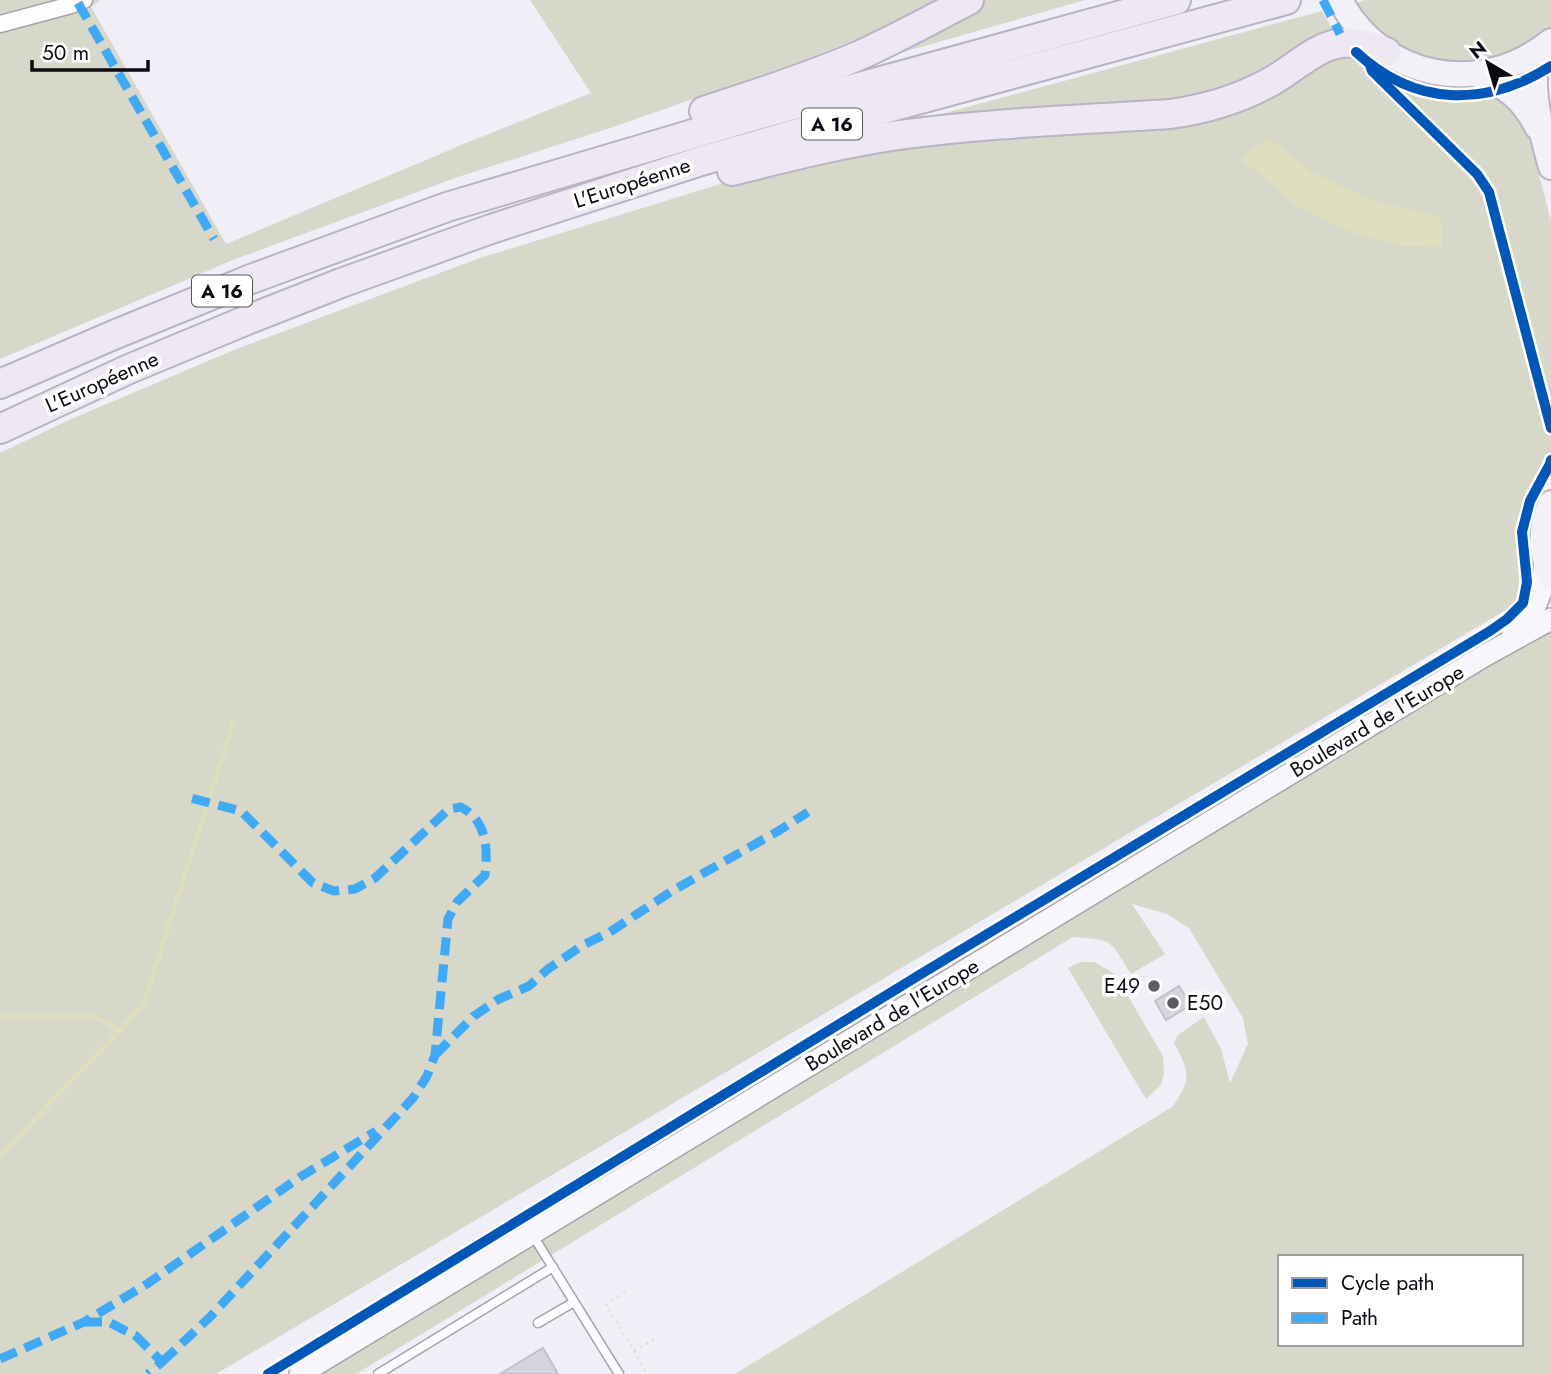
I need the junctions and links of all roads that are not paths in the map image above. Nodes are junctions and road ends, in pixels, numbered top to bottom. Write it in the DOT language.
graph roads {
  1 [pos="84,0"];
  2 [pos="969,0"];
  3 [pos="1176,0"];
  4 [pos="1286,0"];
  5 [pos="1340,0"];
  6 [pos="0,24"];
  7 [pos="1550,42"];
  8 [pos="1385,52"];
  9 [pos="1476,74"];
  10 [pos="1544,141"];
  11 [pos="1551,167"];
  12 [pos="447,207"];
  13 [pos="383,268"];
  14 [pos="0,384"];
  15 [pos="0,429"];
  16 [pos="1551,503"];
  17 [pos="1548,568"];
  18 [pos="1551,619"];
  19 [pos="1484,656"];
  20 [pos="532,1234"];
  21 [pos="553,1267"];
  22 [pos="574,1302"];
  23 [pos="538,1323"];
  24 [pos="300,1374"];
  25 [pos="378,1374"];
  26 [pos="619,1374"];
  1 -- 6 [label="street"];
  2 -- 12 [label="highway"];
  3 -- 12 [label="highway, L'Européenne / A 16"];
  4 -- 13 [label="highway, L'Européenne / A 16"];
  5 -- 8 [label="main road"];
  7 -- 9 [label="main road"];
  7 -- 10 [label="main road"];
  8 -- 9 [label="main road"];
  8 -- 13 [label="highway"];
  9 -- 10 [label="main road"];
  10 -- 11 [label="main road"];
  12 -- 14 [label="highway, L'Européenne / A 16"];
  13 -- 15 [label="highway, L'Européenne / A 16"];
  16 -- 17 [label="main road"];
  17 -- 19 [label="main road, Boulevard de l'Europe"];
  18 -- 19 [label="main road, Boulevard de l'Europe"];
  19 -- 20 [label="main road, Boulevard de l'Europe"];
  20 -- 21 [label="lane"];
  20 -- 24 [label="main road, Boulevard de l'Europe"];
  21 -- 22 [label="lane"];
  21 -- 25 [label="lane"];
  22 -- 23 [label="lane"];
  22 -- 26 [label="lane"];
}
